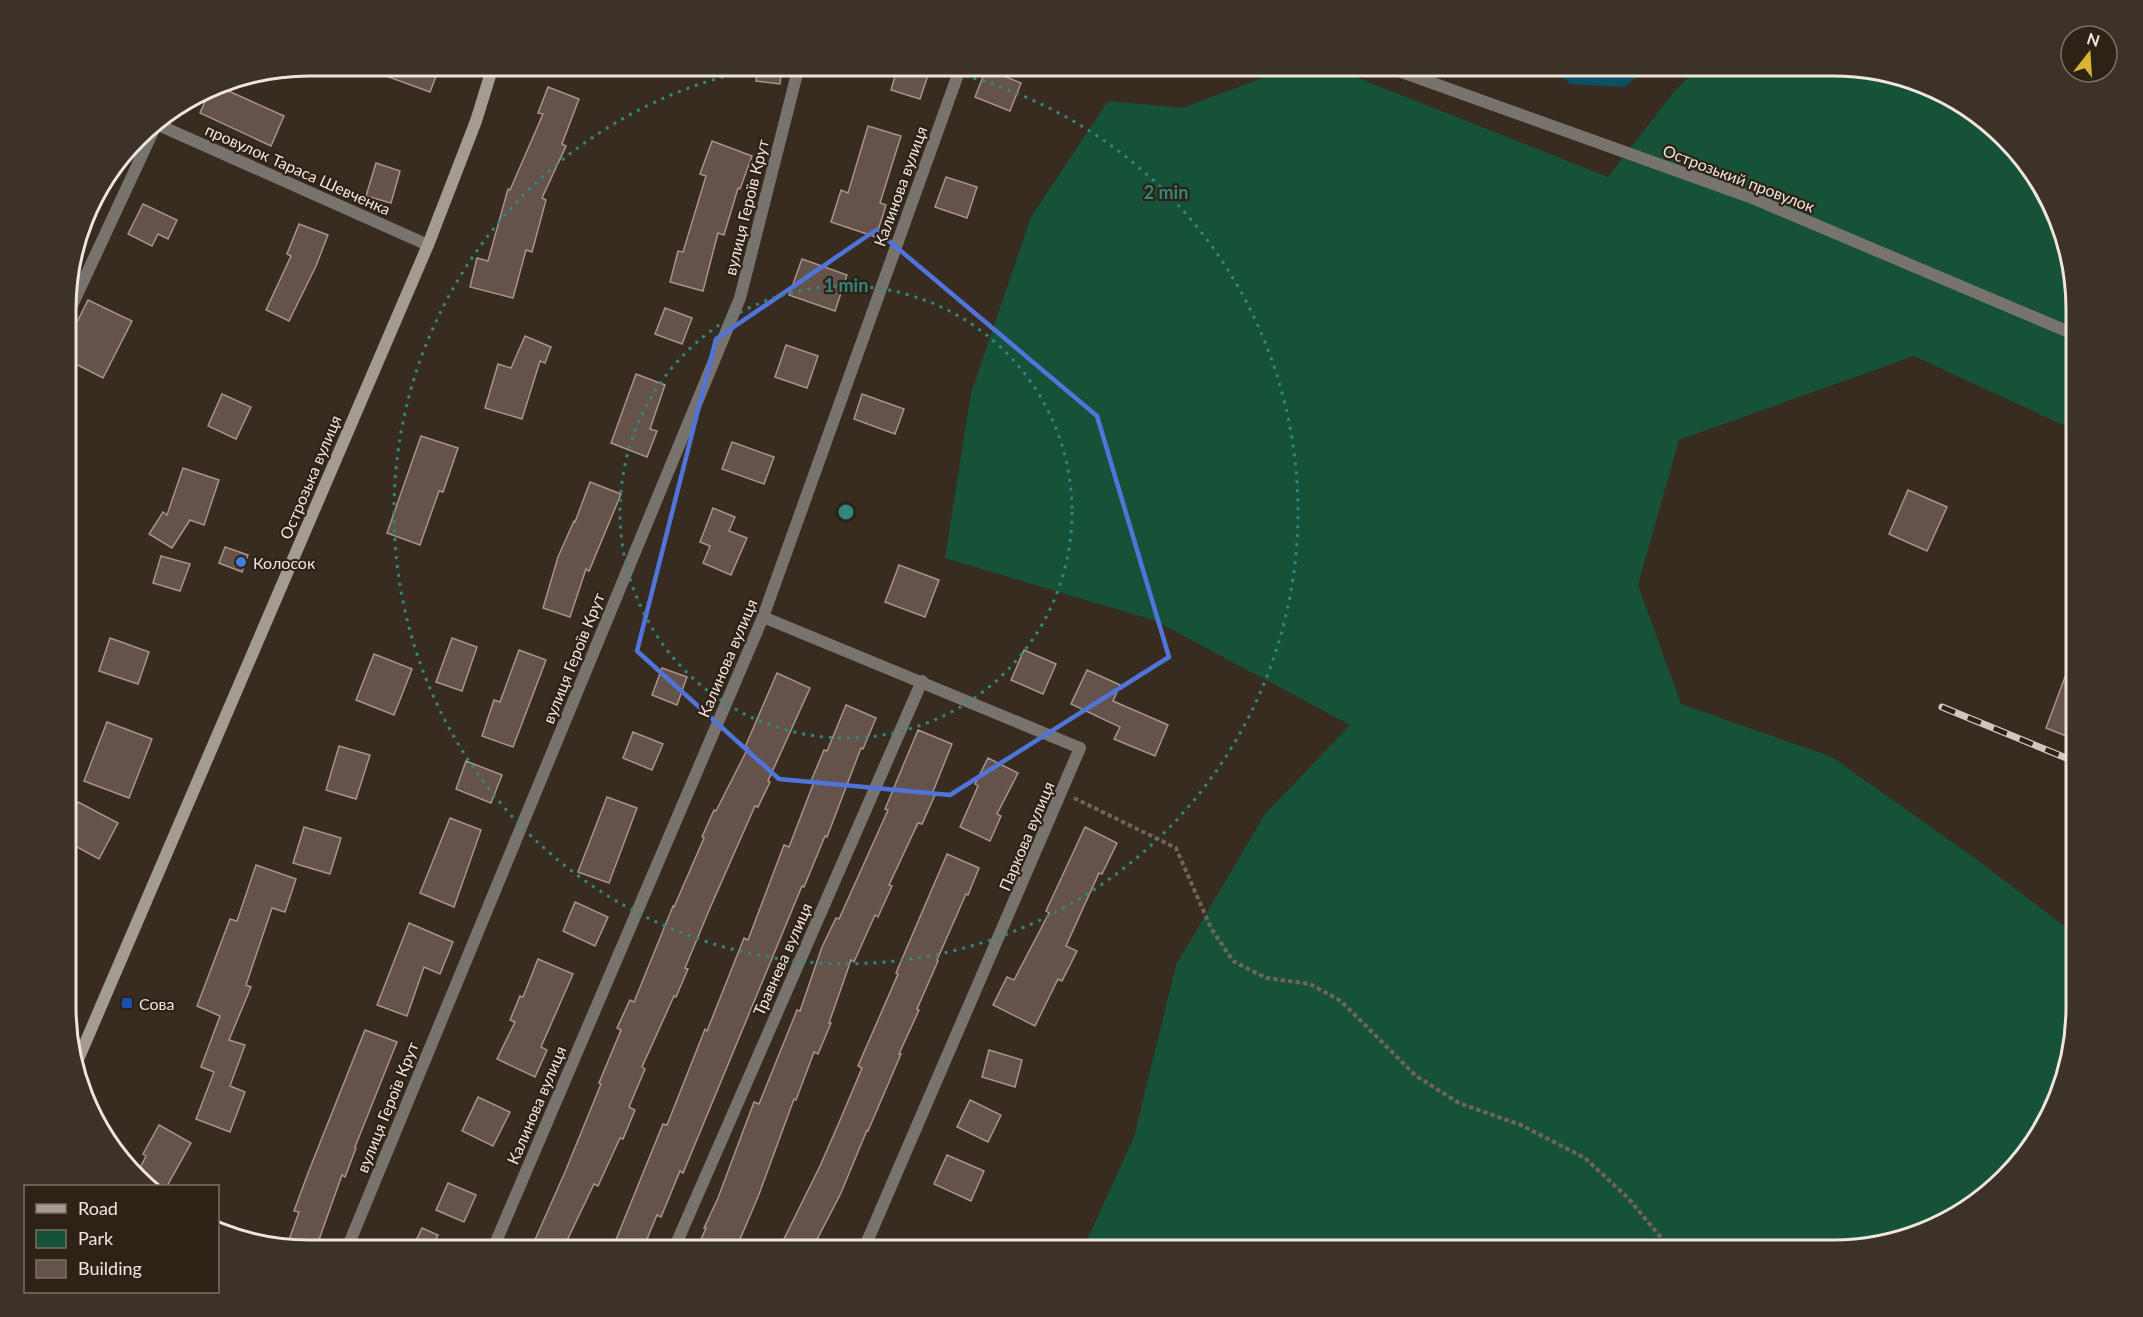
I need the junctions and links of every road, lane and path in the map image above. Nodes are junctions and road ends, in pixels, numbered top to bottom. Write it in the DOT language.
graph roads {
  1 [pos="490,76"];
  2 [pos="796,76"];
  3 [pos="957,76"];
  4 [pos="1413,76"];
  5 [pos="164,128"];
  6 [pos="146,144"];
  7 [pos="428,245"];
  8 [pos="77,294"];
  9 [pos="2066,331"];
  10 [pos="764,616"];
  11 [pos="922,681"];
  12 [pos="1063,793"];
  13 [pos="81,1051"];
  14 [pos="351,1240"];
  15 [pos="497,1240"];
  16 [pos="678,1240"];
  17 [pos="868,1240"];
  18 [pos="1663,1240"];
  1 -- 7 [label="main road, Острозька вулиця"];
  2 -- 14 [label="street, вулиця Героїв Крут"];
  3 -- 10 [label="street, Калинова вулиця"];
  4 -- 9 [label="street, Острозький провулок"];
  5 -- 7 [label="street, провулок Тараса Шевченка"];
  6 -- 8 [label="street"];
  7 -- 13 [label="main road, Острозька вулиця"];
  10 -- 11 [label="street, Паркова вулиця"];
  10 -- 15 [label="street, Калинова вулиця"];
  11 -- 12 [label="street, Паркова вулиця"];
  11 -- 16 [label="street, Травнева вулиця"];
  12 -- 17 [label="street, Паркова вулиця"];
  12 -- 18 [label="path"];
}
